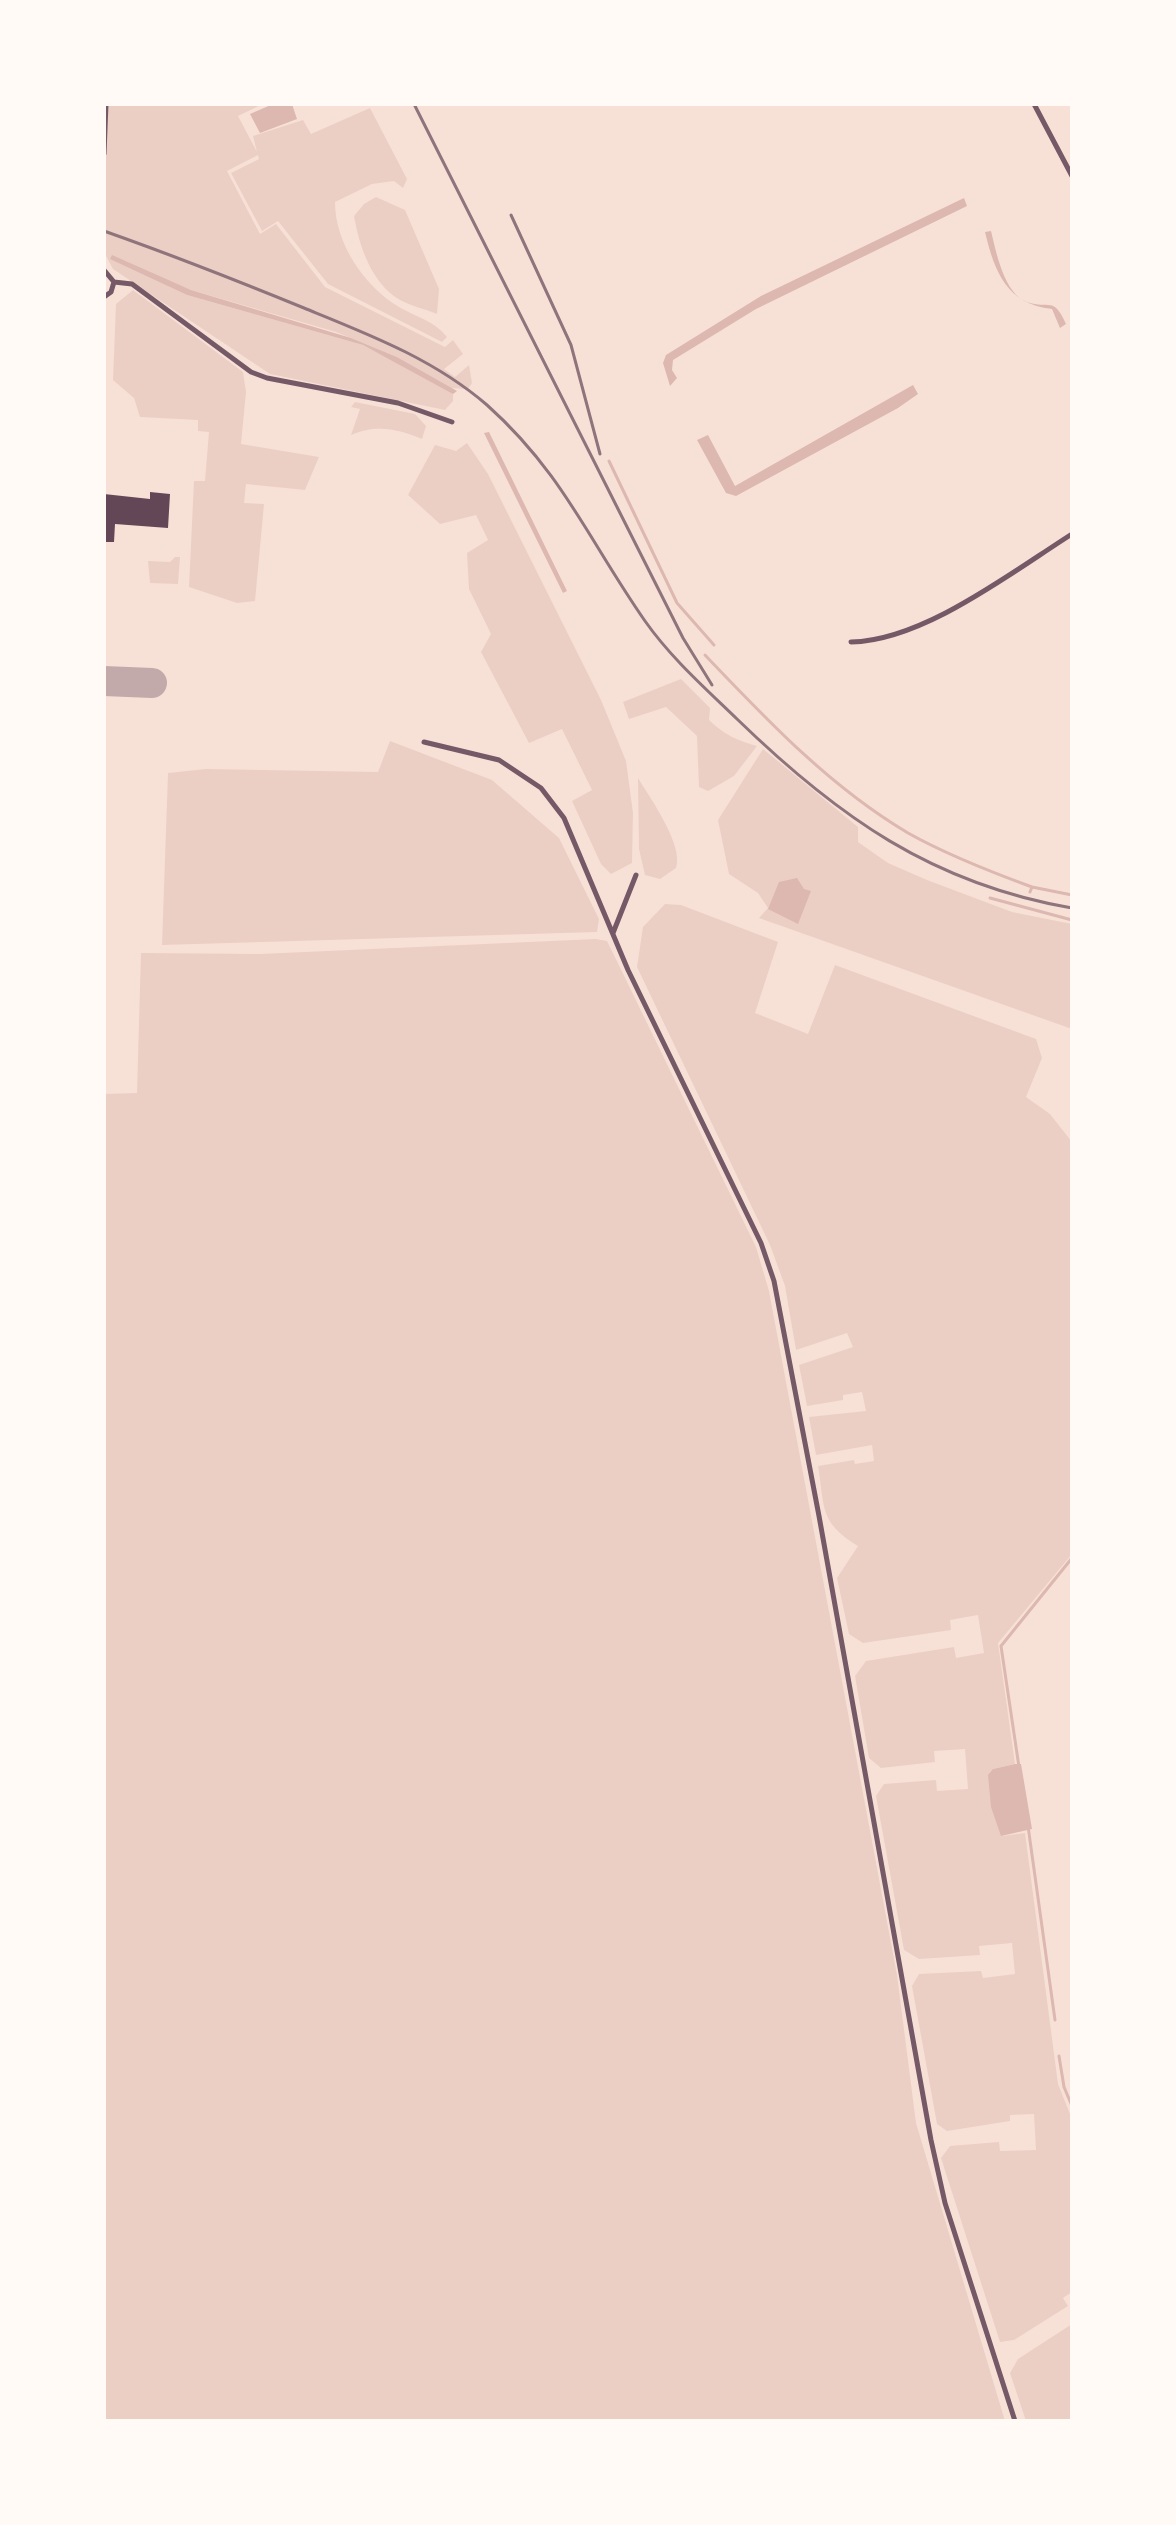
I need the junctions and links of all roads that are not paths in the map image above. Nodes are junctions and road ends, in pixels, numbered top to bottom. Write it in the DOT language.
graph roads {
  1 [pos="106,104"];
  2 [pos="1034,104"];
  3 [pos="104,154"];
  4 [pos="1072,176"];
  5 [pos="104,270"];
  6 [pos="114,282"];
  7 [pos="104,297"];
  8 [pos="452,422"];
  9 [pos="1072,534"];
  10 [pos="851,642"];
  11 [pos="424,742"];
  12 [pos="636,875"];
  13 [pos="613,933"];
  14 [pos="1015,2421"];
  1 -- 3 [label="street"];
  2 -- 4 [label="street"];
  5 -- 6 [label="street"];
  6 -- 7 [label="street"];
  6 -- 8 [label="street"];
  9 -- 10 [label="street"];
  11 -- 13 [label="street"];
  12 -- 13 [label="street"];
  13 -- 14 [label="street"];
}
